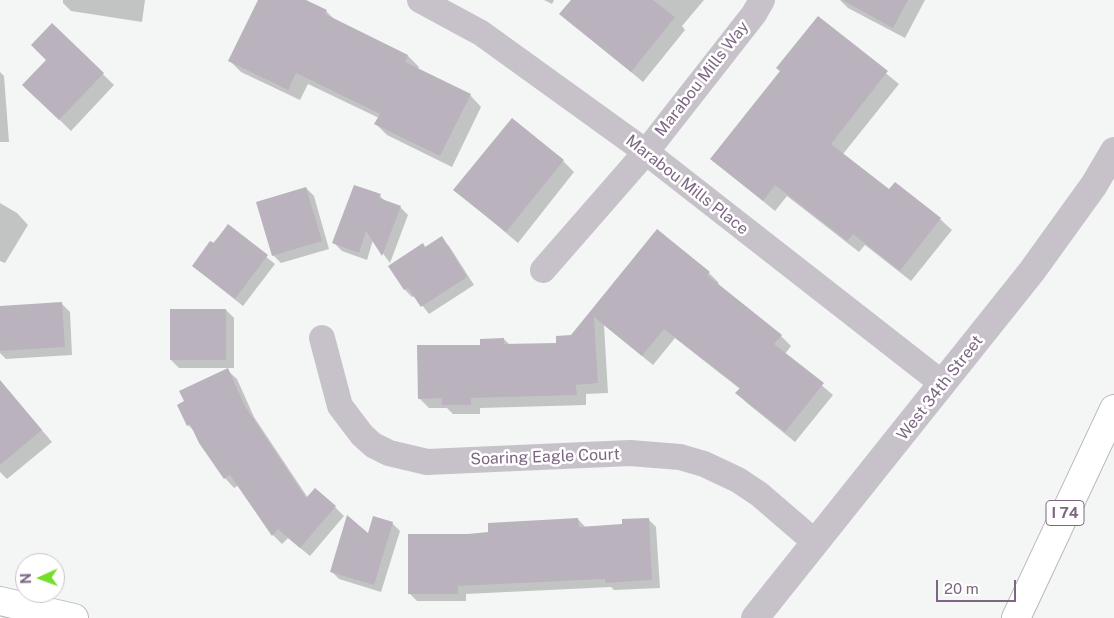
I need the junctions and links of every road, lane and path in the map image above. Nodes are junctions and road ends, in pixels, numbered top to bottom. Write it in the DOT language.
graph roads {
  1 [pos="420,0"];
  2 [pos="762,0"];
  3 [pos="1114,151"];
  4 [pos="646,152"];
  5 [pos="543,270"];
  6 [pos="322,338"];
  7 [pos="943,384"];
  8 [pos="1114,409"];
  9 [pos="816,543"];
  10 [pos="0,601"];
  11 [pos="74,618"];
  12 [pos="755,618"];
  13 [pos="1016,618"];
  1 -- 4 [label="street, Marabou Mills Place"];
  2 -- 4 [label="street, Marabou Mills Way"];
  3 -- 7 [label="street, West 34th Street"];
  4 -- 5 [label="street, Marabou Mills Way"];
  4 -- 7 [label="street, Marabou Mills Place"];
  6 -- 9 [label="street, Soaring Eagle Court"];
  7 -- 9 [label="street, West 34th Street"];
  8 -- 13 [label="main road, I 74"];
  9 -- 12 [label="street, West 34th Street"];
  10 -- 11 [label="main road"];
}
